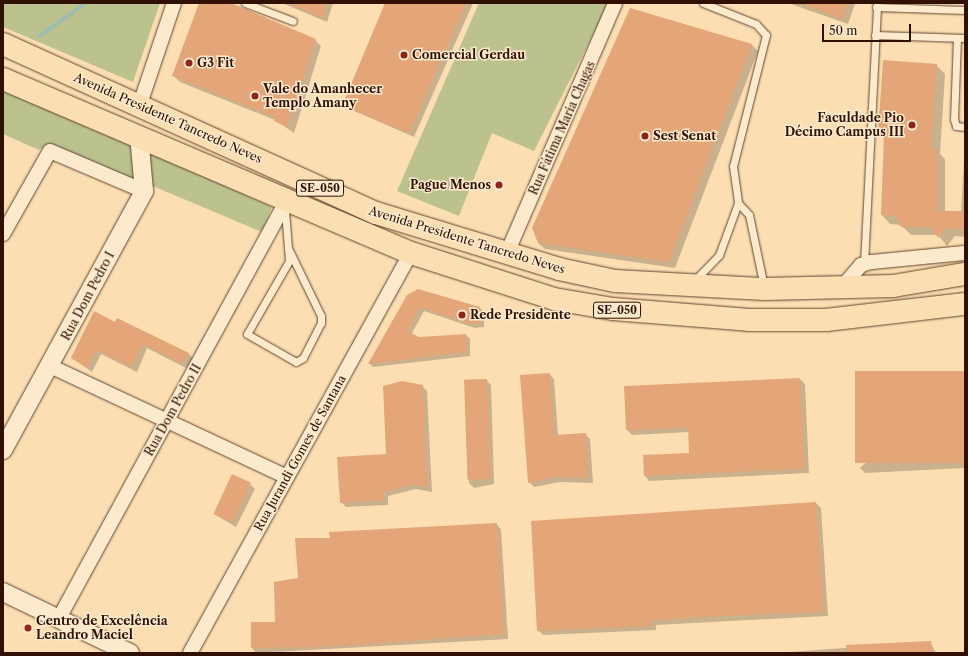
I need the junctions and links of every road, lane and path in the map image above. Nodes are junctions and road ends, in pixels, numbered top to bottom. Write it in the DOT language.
graph roads {
  1 [pos="174,3"];
  2 [pos="245,3"];
  3 [pos="615,3"];
  4 [pos="703,3"];
  5 [pos="877,5"];
  6 [pos="965,10"];
  7 [pos="293,21"];
  8 [pos="875,35"];
  9 [pos="957,38"];
  10 [pos="965,38"];
  11 [pos="3,44"];
  12 [pos="3,79"];
  13 [pos="134,101"];
  14 [pos="965,127"];
  15 [pos="143,137"];
  16 [pos="144,191"];
  17 [pos="287,200"];
  18 [pos="738,203"];
  19 [pos="3,234"];
  20 [pos="289,250"];
  21 [pos="411,253"];
  22 [pos="507,253"];
  23 [pos="965,253"];
  24 [pos="864,264"];
  25 [pos="965,274"];
  26 [pos="690,285"];
  27 [pos="842,287"];
  28 [pos="765,290"];
  29 [pos="965,304"];
  30 [pos="50,366"];
  31 [pos="168,420"];
  32 [pos="3,450"];
  33 [pos="285,476"];
  34 [pos="3,592"];
  35 [pos="58,620"];
  36 [pos="130,653"];
  37 [pos="190,653"];
  1 -- 13 [label="street"];
  2 -- 7 [label="lane"];
  3 -- 22 [label="street, Rua Fátima Maria Chagas"];
  4 -- 18 [label="lane"];
  5 -- 6 [label="lane"];
  5 -- 8 [label="lane"];
  8 -- 9 [label="lane"];
  8 -- 24 [label="lane"];
  9 -- 10 [label="lane"];
  9 -- 14 [label="lane"];
  11 -- 13 [label="main road, Avenida Presidente Tancredo Neves / SE-050"];
  12 -- 15 [label="main road, Avenida Presidente Tancredo Neves / SE-050"];
  13 -- 15 [label="main road"];
  13 -- 22 [label="main road, Avenida Presidente Tancredo Neves / SE-050"];
  15 -- 16 [label="street"];
  15 -- 17 [label="main road, Avenida Presidente Tancredo Neves / SE-050"];
  16 -- 19 [label="street"];
  16 -- 30 [label="street, Rua Dom Pedro I"];
  17 -- 20 [label="lane"];
  17 -- 21 [label="main road, Avenida Presidente Tancredo Neves / SE-050"];
  17 -- 31 [label="street, Rua Dom Pedro II"];
  18 -- 26 [label="lane"];
  18 -- 28 [label="lane"];
  20 -- 20 [label="lane"];
  21 -- 29 [label="main road, Avenida Presidente Tancredo Neves / SE-050"];
  21 -- 33 [label="street, Rua Jurandi Gomes de Santana"];
  22 -- 26 [label="main road, Avenida Presidente Tancredo Neves / SE-050"];
  23 -- 24 [label="street"];
  24 -- 27 [label="street"];
  25 -- 27 [label="main road, Avenida Presidente Tancredo Neves / SE-050"];
  26 -- 28 [label="main road, Avenida Presidente Tancredo Neves / SE-050"];
  27 -- 28 [label="main road, Avenida Presidente Tancredo Neves / SE-050"];
  30 -- 31 [label="street"];
  30 -- 32 [label="street, Rua Dom Pedro I"];
  31 -- 33 [label="street"];
  31 -- 35 [label="street, Rua Dom Pedro II"];
  33 -- 37 [label="street, Rua Jurandi Gomes de Santana"];
  34 -- 35 [label="street"];
  35 -- 36 [label="street"];
}
